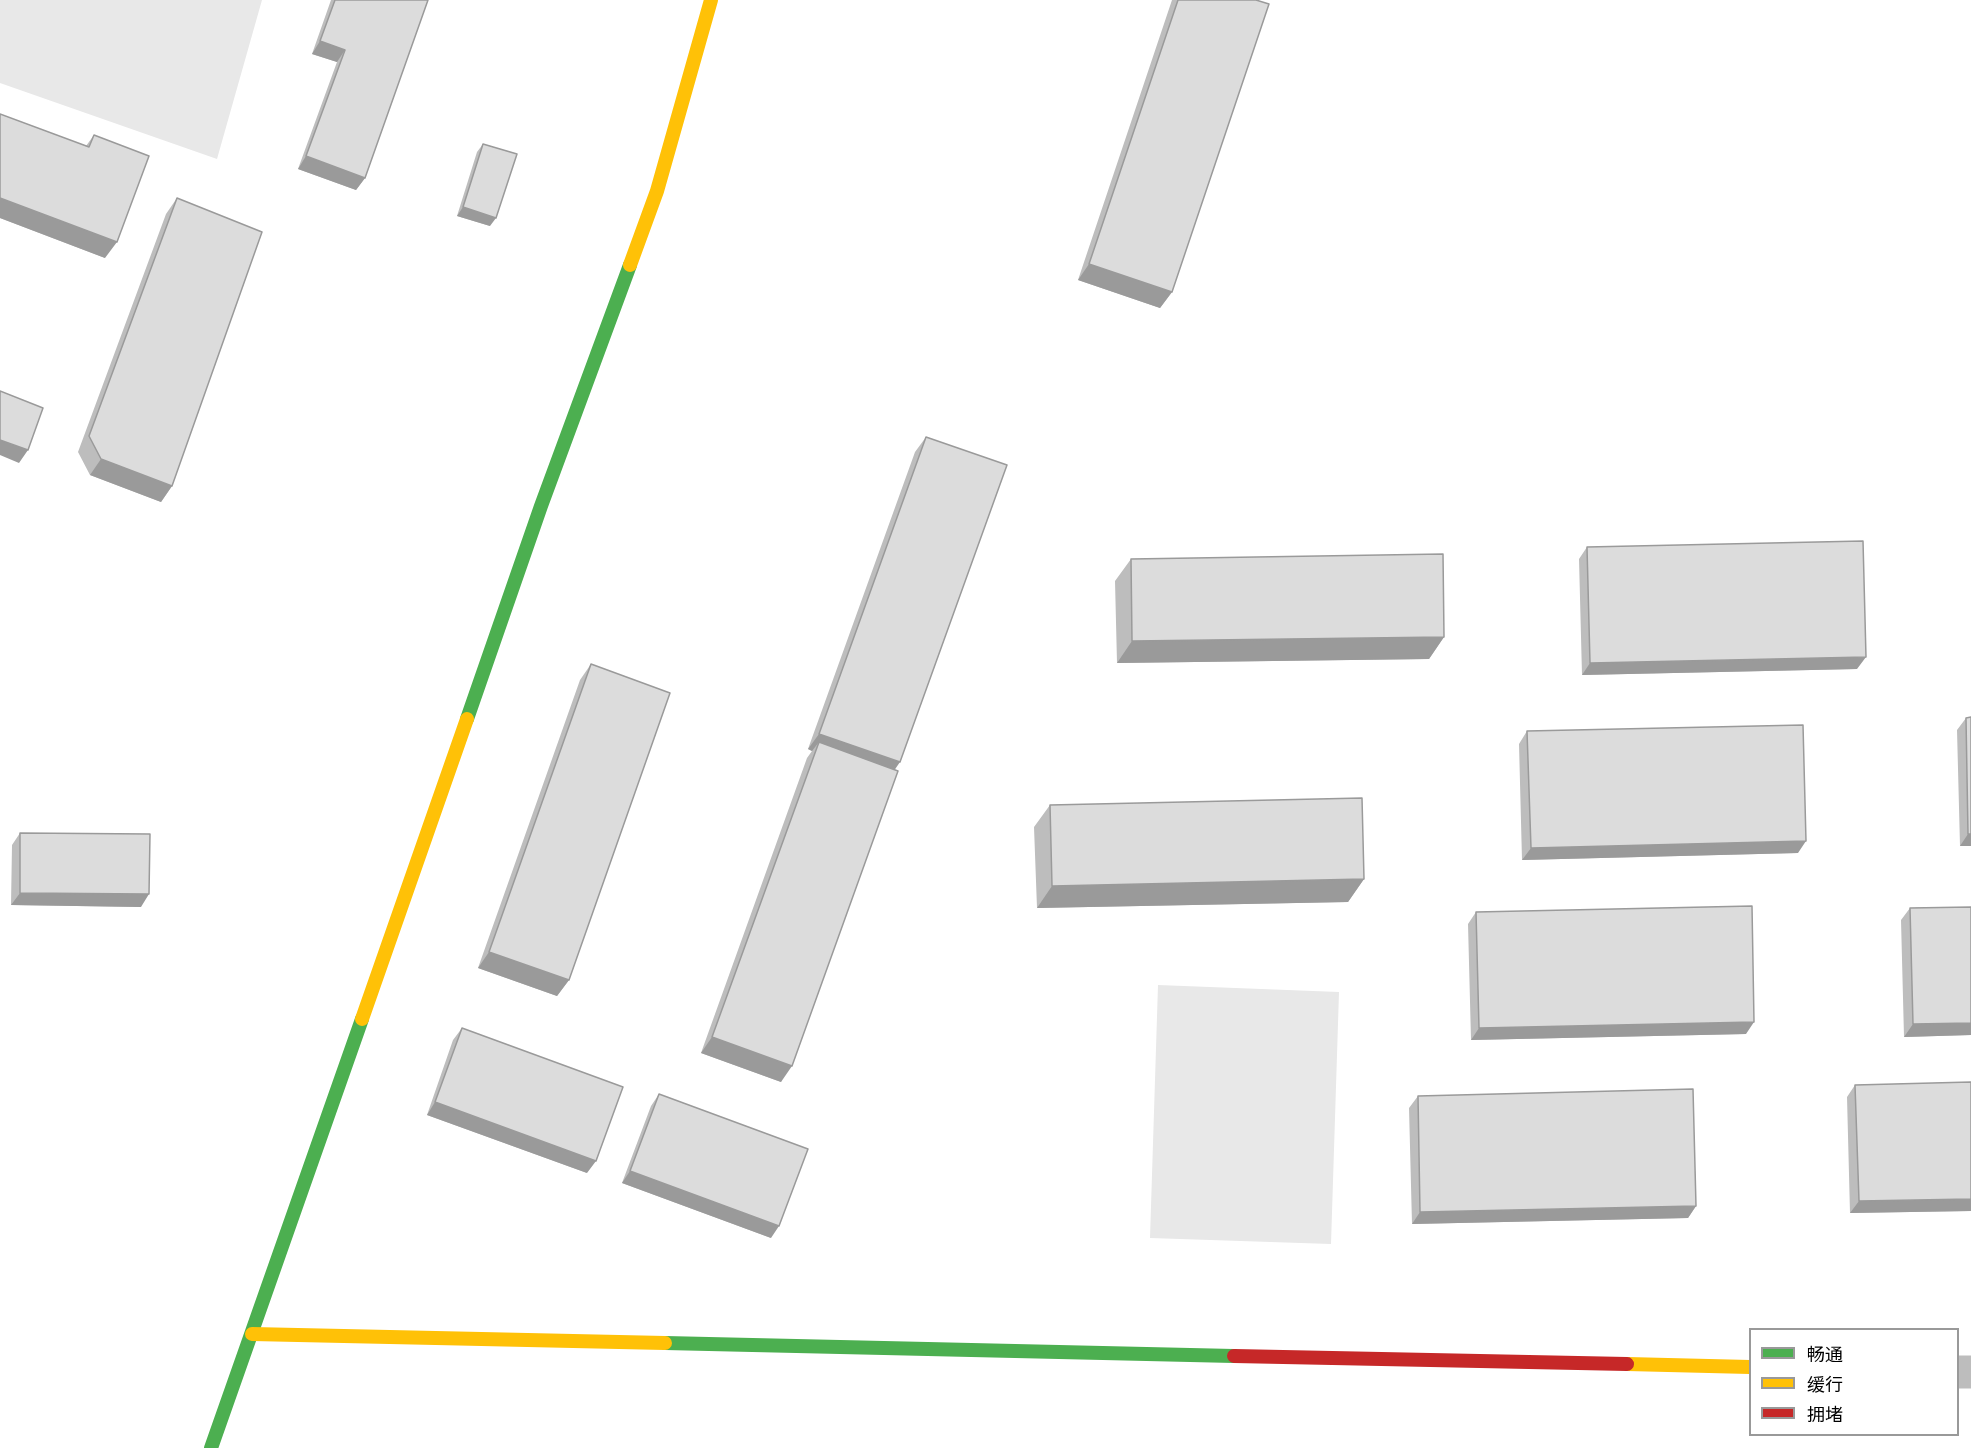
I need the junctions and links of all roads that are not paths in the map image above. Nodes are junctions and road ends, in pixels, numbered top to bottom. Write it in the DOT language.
graph roads {
  1 [pos="711,0"];
  2 [pos="252,1334"];
  3 [pos="1749,1367"];
  4 [pos="210,1448"];
  1 -- 2 [label="main road"];
  2 -- 3 [label="main road"];
  2 -- 4 [label="main road"];
}
